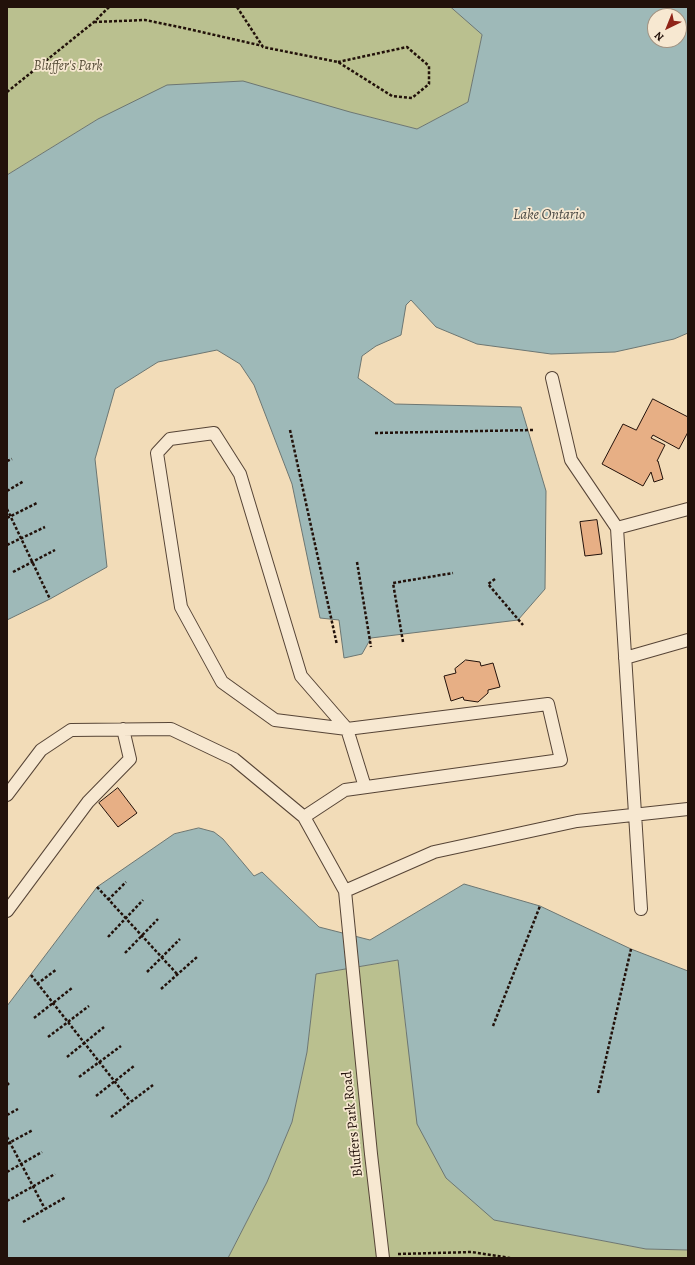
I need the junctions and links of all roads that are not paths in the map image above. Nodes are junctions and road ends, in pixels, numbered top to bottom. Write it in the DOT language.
graph roads {
  1 [pos="552,378"];
  2 [pos="688,509"];
  3 [pos="617,528"];
  4 [pos="688,640"];
  5 [pos="625,658"];
  6 [pos="123,729"];
  7 [pos="347,729"];
  8 [pos="365,787"];
  9 [pos="7,795"];
  10 [pos="688,809"];
  11 [pos="635,814"];
  12 [pos="304,817"];
  13 [pos="345,890"];
  14 [pos="642,909"];
  15 [pos="7,911"];
  16 [pos="383,1258"];
  1 -- 3 [label="lane"];
  2 -- 3 [label="lane"];
  3 -- 5 [label="lane"];
  4 -- 5 [label="lane"];
  5 -- 11 [label="lane"];
  6 -- 9 [label="lane"];
  6 -- 12 [label="lane"];
  6 -- 15 [label="lane"];
  7 -- 7 [label="lane"];
  7 -- 8 [label="lane"];
  7 -- 8 [label="lane"];
  8 -- 12 [label="lane"];
  10 -- 11 [label="lane"];
  11 -- 13 [label="lane"];
  11 -- 14 [label="lane"];
  12 -- 13 [label="lane"];
  13 -- 16 [label="lane, Bluffers Park Road"];
}
